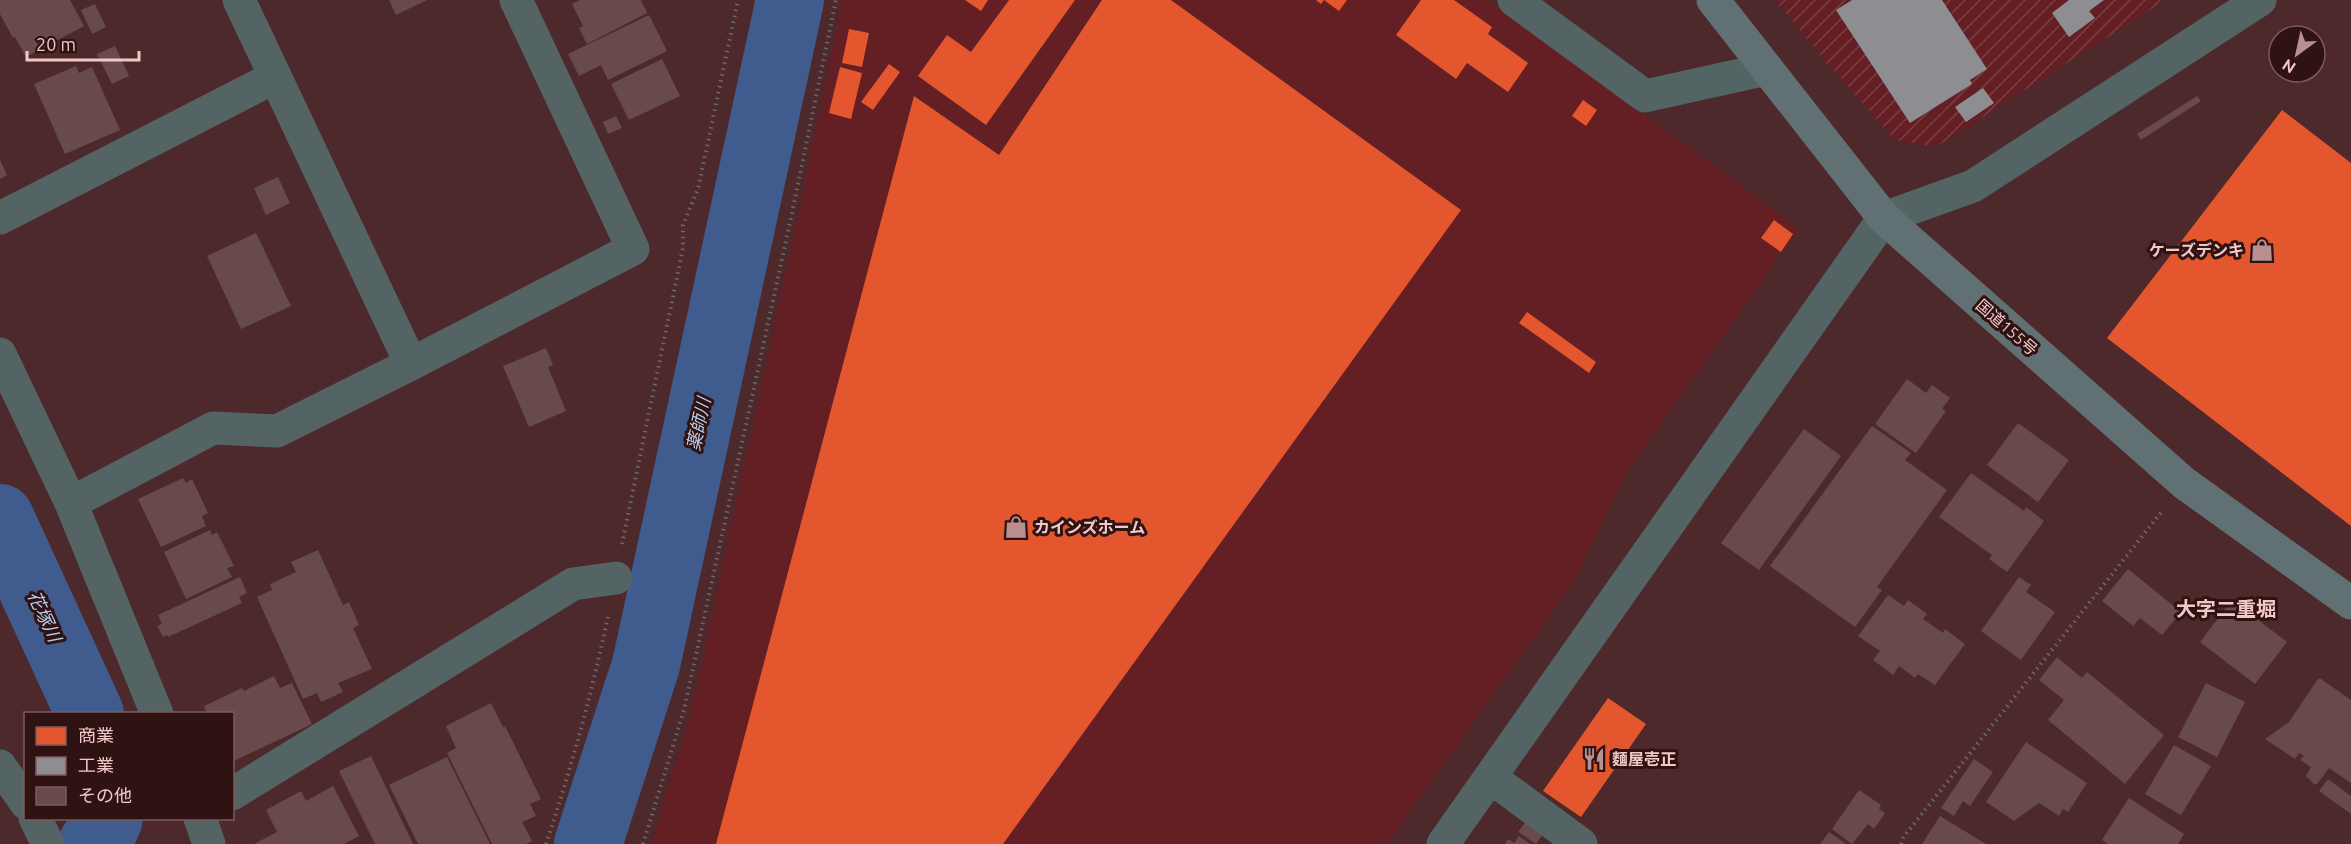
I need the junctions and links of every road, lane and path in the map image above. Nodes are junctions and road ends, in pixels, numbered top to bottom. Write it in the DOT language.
graph roads {
  1 [pos="238,0"];
  2 [pos="516,0"];
  3 [pos="738,0"];
  4 [pos="836,0"];
  5 [pos="1514,0"];
  6 [pos="1713,0"];
  7 [pos="2260,0"];
  8 [pos="1767,69"];
  9 [pos="275,77"];
  10 [pos="0,218"];
  11 [pos="1884,218"];
  12 [pos="0,354"];
  13 [pos="411,364"];
  14 [pos="2184,483"];
  15 [pos="71,503"];
  16 [pos="615,578"];
  17 [pos="2351,603"];
  18 [pos="156,712"];
  19 [pos="0,766"];
  20 [pos="1490,777"];
  21 [pos="234,793"];
  22 [pos="24,799"];
  23 [pos="546,844"];
  24 [pos="643,844"];
  25 [pos="1443,844"];
  26 [pos="1581,844"];
  27 [pos="1901,844"];
  1 -- 9 [label="street"];
  2 -- 13 [label="street"];
  3 -- 16 [label="path"];
  4 -- 24 [label="path"];
  5 -- 8 [label="street"];
  6 -- 8 [label="highway, 国道155号"];
  7 -- 11 [label="street"];
  8 -- 11 [label="highway, 国道155号"];
  9 -- 10 [label="street"];
  9 -- 13 [label="street"];
  11 -- 14 [label="highway, 国道155号"];
  11 -- 20 [label="street"];
  12 -- 15 [label="street"];
  13 -- 15 [label="street"];
  14 -- 17 [label="highway, 国道155号"];
  14 -- 27 [label="path"];
  15 -- 18 [label="street"];
  16 -- 21 [label="street"];
  16 -- 23 [label="path"];
  19 -- 22 [label="street"];
  20 -- 25 [label="street"];
  20 -- 26 [label="street"];
}
